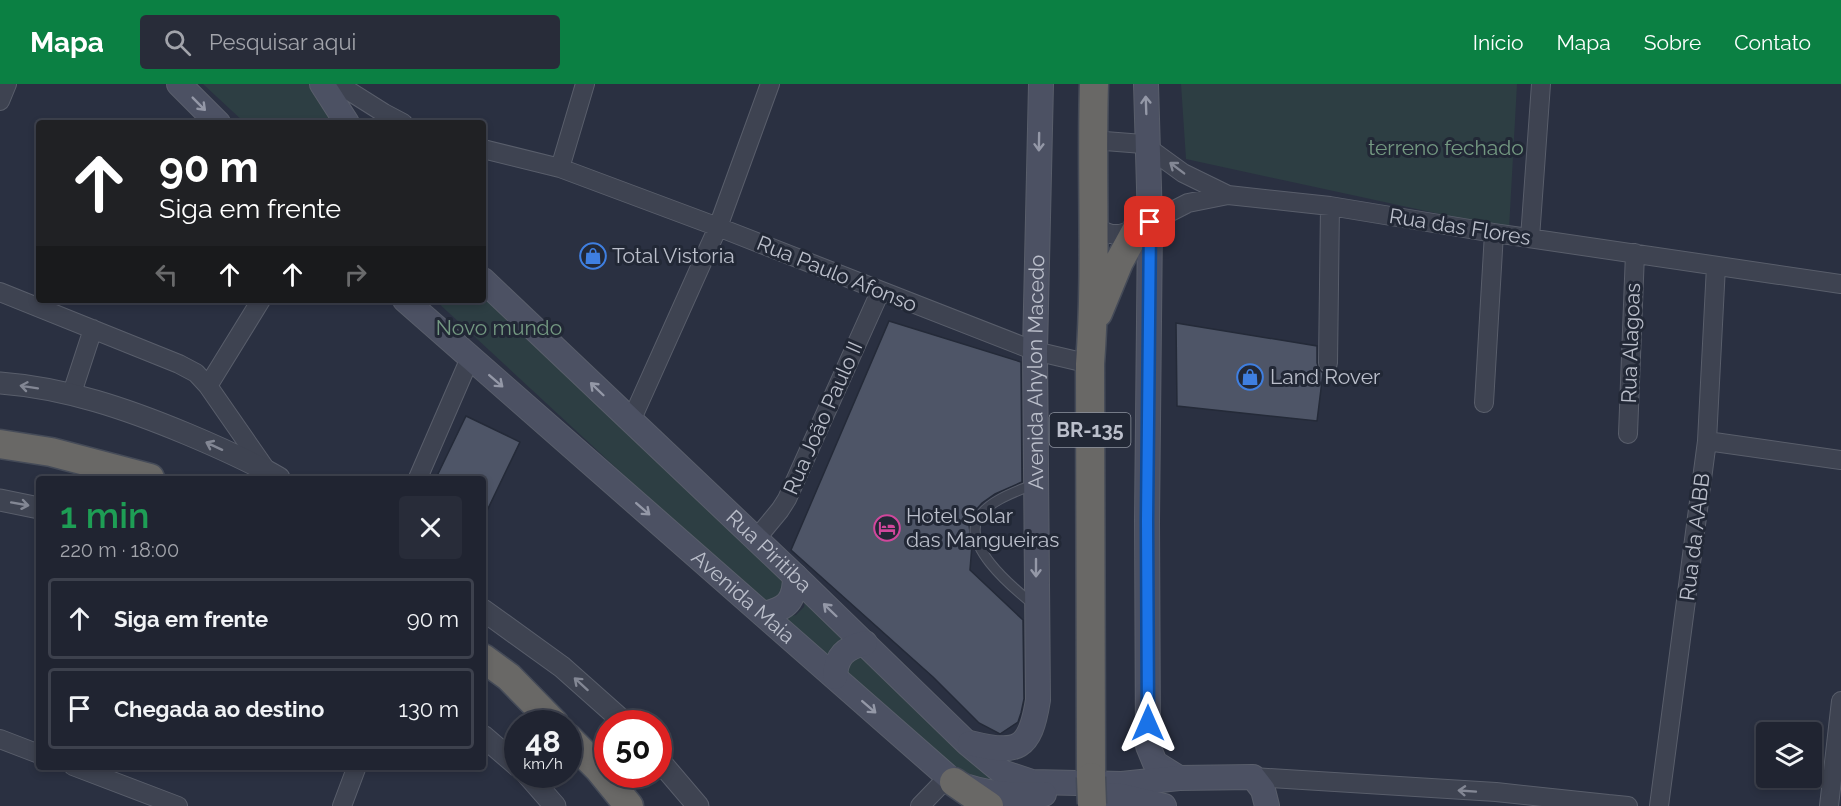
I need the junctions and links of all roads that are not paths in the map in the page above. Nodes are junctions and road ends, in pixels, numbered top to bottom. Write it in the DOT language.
graph roads {
  1 [pos="7,84"];
  2 [pos="179,84"];
  3 [pos="585,84"];
  4 [pos="770,84"];
  5 [pos="1041,84"];
  6 [pos="1094,84"];
  7 [pos="1146,84"];
  8 [pos="1541,84"];
  9 [pos="331,87"];
  10 [pos="0,101"];
  11 [pos="215,120"];
  12 [pos="346,120"];
  13 [pos="397,120"];
  14 [pos="1092,140"];
  15 [pos="1147,146"];
  16 [pos="486,150"];
  17 [pos="560,168"];
  18 [pos="1228,195"];
  19 [pos="1330,206"];
  20 [pos="1143,226"];
  21 [pos="718,227"];
  22 [pos="1092,227"];
  23 [pos="1494,233"];
  24 [pos="1530,238"];
  25 [pos="1635,253"];
  26 [pos="1716,266"];
  27 [pos="486,283"];
  28 [pos="1841,284"];
  29 [pos="0,292"];
  30 [pos="880,292"];
  31 [pos="259,303"];
  32 [pos="408,303"];
  33 [pos="1092,326"];
  34 [pos="93,329"];
  35 [pos="1035,351"];
  36 [pos="470,358"];
  37 [pos="1328,363"];
  38 [pos="1090,364"];
  39 [pos="0,383"];
  40 [pos="208,386"];
  41 [pos="72,393"];
  42 [pos="1484,402"];
  43 [pos="631,421"];
  44 [pos="1628,434"];
  45 [pos="1707,441"];
  46 [pos="0,444"];
  47 [pos="1841,460"];
  48 [pos="273,475"];
  49 [pos="142,476"];
  50 [pos="419,476"];
  51 [pos="1036,483"];
  52 [pos="0,501"];
  53 [pos="36,507"];
  54 [pos="756,539"];
  55 [pos="795,576"];
  56 [pos="1036,607"];
  57 [pos="486,612"];
  58 [pos="763,614"];
  59 [pos="865,643"];
  60 [pos="486,660"];
  61 [pos="835,677"];
  62 [pos="1841,701"];
  63 [pos="541,710"];
  64 [pos="610,710"];
  65 [pos="0,739"];
  66 [pos="486,739"];
  67 [pos="967,743"];
  68 [pos="582,752"];
  69 [pos="36,753"];
  70 [pos="504,754"];
  71 [pos="84,770"];
  72 [pos="356,770"];
  73 [pos="672,775"];
  74 [pos="1253,777"];
  75 [pos="1179,778"];
  76 [pos="951,779"];
  77 [pos="539,788"];
  78 [pos="1088,792"];
  79 [pos="1500,799"];
  80 [pos="1606,805"];
  81 [pos="178,806"];
  82 [pos="342,806"];
  83 [pos="555,806"];
  84 [pos="629,806"];
  85 [pos="698,806"];
  86 [pos="920,806"];
  87 [pos="989,806"];
  88 [pos="1164,806"];
  89 [pos="1268,806"];
  90 [pos="1628,806"];
  91 [pos="1659,806"];
  92 [pos="1829,806"];
  1 -- 10 [label="street"];
  2 -- 11 [label="main road, one-way"];
  3 -- 17 [label="street"];
  4 -- 21 [label="street"];
  5 -- 35 [label="main road, Avenida Ahylon Macedo, one-way"];
  6 -- 14 [label="highway, BR-135"];
  15 -- 7 [label="main road, one-way"];
  8 -- 24 [label="street"];
  9 -- 12 [label="main road"];
  9 -- 13 [label="street"];
  14 -- 15 [label="street, Rua das Flores"];
  14 -- 22 [label="highway, BR-135"];
  18 -- 15 [label="street, Rua das Flores, one-way"];
  15 -- 20 [label="main road"];
  16 -- 17 [label="street, Rua Paulo Afonso"];
  17 -- 21 [label="street, Rua Paulo Afonso"];
  18 -- 19 [label="street, Rua das Flores"];
  18 -- 20 [label="street"];
  19 -- 23 [label="street, Rua das Flores"];
  19 -- 37 [label="street"];
  20 -- 22 [label="street"];
  20 -- 33 [label="highway"];
  20 -- 75 [label="main road"];
  21 -- 30 [label="street, Rua Paulo Afonso"];
  21 -- 43 [label="street"];
  22 -- 33 [label="highway, BR-135"];
  23 -- 24 [label="street, Rua das Flores"];
  23 -- 42 [label="street"];
  24 -- 25 [label="street, Rua das Flores"];
  25 -- 26 [label="street, Rua das Flores"];
  25 -- 44 [label="street, Rua Alagoas"];
  26 -- 28 [label="street, Rua das Flores"];
  26 -- 45 [label="street, Rua da AABB"];
  43 -- 27 [label="main road, Rua Piritiba, one-way"];
  29 -- 34 [label="street"];
  30 -- 35 [label="street, Rua Paulo Afonso"];
  30 -- 54 [label="street, Rua João Paulo II"];
  31 -- 40 [label="street"];
  32 -- 36 [label="main road, Avenida Maia"];
  33 -- 38 [label="highway, BR-135"];
  34 -- 40 [label="street"];
  34 -- 41 [label="street"];
  35 -- 38 [label="street, Rua Paulo Afonso"];
  35 -- 51 [label="main road, Avenida Ahylon Macedo"];
  36 -- 50 [label="street"];
  36 -- 58 [label="main road, Avenida Maia, one-way"];
  38 -- 78 [label="highway, BR-135"];
  41 -- 39 [label="street, one-way"];
  40 -- 48 [label="street"];
  48 -- 41 [label="street, one-way"];
  43 -- 54 [label="main road, Rua Piritiba"];
  45 -- 47 [label="street"];
  45 -- 91 [label="street, Rua da AABB"];
  46 -- 49 [label="highway"];
  51 -- 56 [label="main road, Avenida Ahylon Macedo, one-way"];
  51 -- 56 [label="lane"];
  52 -- 53 [label="street, one-way"];
  54 -- 55 [label="main road, Rua Piritiba"];
  55 -- 58 [label="main road"];
  59 -- 55 [label="main road, Rua Piritiba, one-way"];
  56 -- 67 [label="main road, Avenida Ahylon Macedo"];
  64 -- 57 [label="street, one-way"];
  58 -- 61 [label="main road, Avenida Maia"];
  59 -- 61 [label="main road"];
  59 -- 67 [label="main road, Rua Piritiba"];
  60 -- 63 [label="highway"];
  61 -- 76 [label="main road, Avenida Maia, one-way"];
  62 -- 92 [label="street"];
  65 -- 69 [label="street"];
  66 -- 70 [label="street"];
  67 -- 78 [label="main road, Rua Piritiba"];
  68 -- 84 [label="highway"];
  71 -- 81 [label="street"];
  72 -- 82 [label="street"];
  73 -- 85 [label="street"];
  74 -- 75 [label="main road, Rua Piritiba"];
  79 -- 74 [label="street, one-way"];
  74 -- 89 [label="main road"];
  75 -- 78 [label="main road, Rua Piritiba"];
  76 -- 86 [label="street"];
  76 -- 87 [label="highway"];
  76 -- 88 [label="main road, Avenida Maia"];
  77 -- 83 [label="street"];
  79 -- 80 [label="street"];
  80 -- 90 [label="street"];
}
